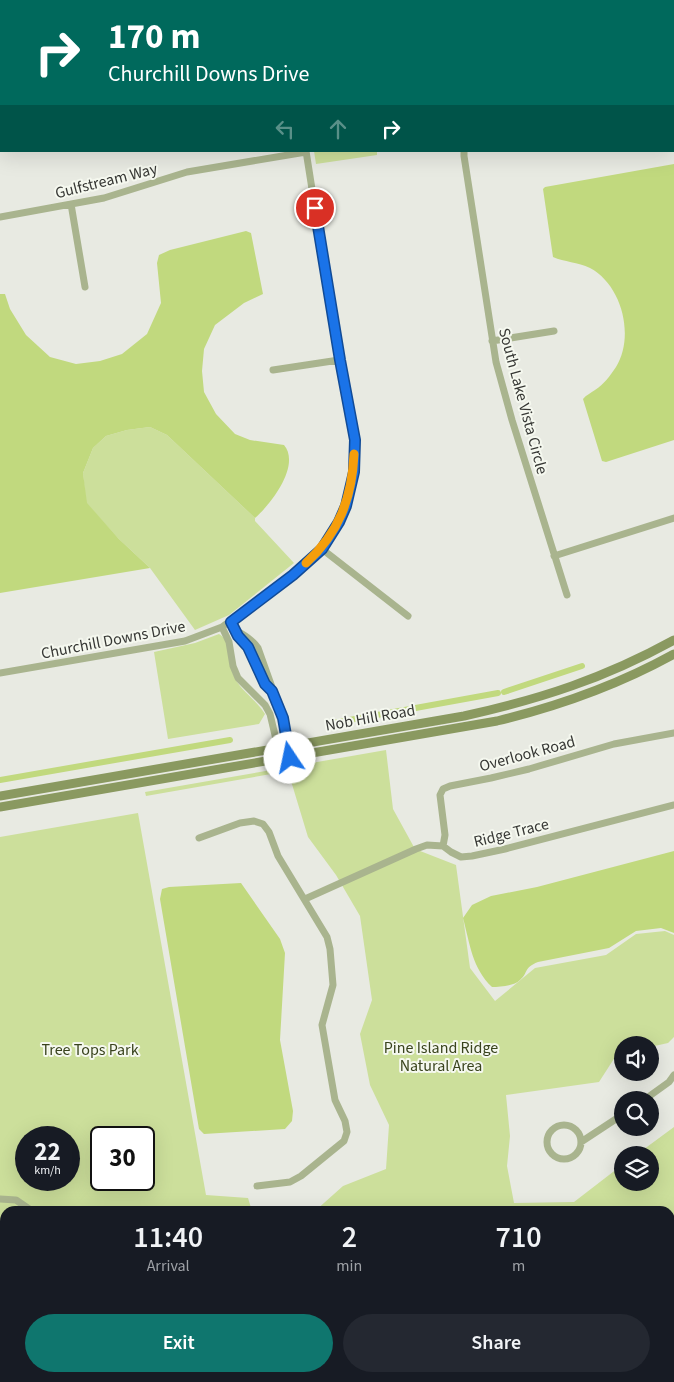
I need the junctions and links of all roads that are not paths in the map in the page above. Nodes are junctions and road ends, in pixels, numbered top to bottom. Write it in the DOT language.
graph roads {
  1 [pos="300,152"];
  2 [pos="306,152"];
  3 [pos="464,152"];
  4 [pos="71,204"];
  5 [pos="0,217"];
  6 [pos="84,287"];
  7 [pos="554,331"];
  8 [pos="492,341"];
  9 [pos="340,360"];
  10 [pos="273,370"];
  11 [pos="674,518"];
  12 [pos="322,549"];
  13 [pos="554,556"];
  14 [pos="567,595"];
  15 [pos="408,616"];
  16 [pos="231,622"];
  17 [pos="222,627"];
  18 [pos="244,640"];
  19 [pos="674,640"];
  20 [pos="674,654"];
  21 [pos="232,656"];
  22 [pos="0,673"];
  23 [pos="674,733"];
  24 [pos="288,746"];
  25 [pos="278,747"];
  26 [pos="290,758"];
  27 [pos="280,760"];
  28 [pos="0,796"];
  29 [pos="674,805"];
  30 [pos="0,808"];
  31 [pos="199,838"];
  32 [pos="443,846"];
  33 [pos="305,899"];
  34 [pos="674,1075"];
  35 [pos="656,1091"];
  36 [pos="614,1120"];
  37 [pos="581,1142"];
  38 [pos="258,1186"];
  39 [pos="0,1199"];
  40 [pos="25,1206"];
  1 -- 4 [label="street, Gulfstream Way"];
  2 -- 9 [label="street, Churchill Downs Drive"];
  3 -- 8 [label="street, South Lake Vista Circle"];
  4 -- 5 [label="street, Gulfstream Way"];
  4 -- 6 [label="street"];
  7 -- 8 [label="street"];
  8 -- 13 [label="street, South Lake Vista Circle"];
  9 -- 10 [label="street"];
  9 -- 12 [label="street, Churchill Downs Drive"];
  11 -- 13 [label="street"];
  12 -- 15 [label="street"];
  12 -- 16 [label="street, Churchill Downs Drive"];
  13 -- 14 [label="street, South Lake Vista Circle"];
  16 -- 17 [label="street, Churchill Downs Drive"];
  16 -- 18 [label="street"];
  17 -- 21 [label="street"];
  17 -- 22 [label="street, Churchill Downs Drive"];
  18 -- 21 [label="street"];
  18 -- 24 [label="street"];
  19 -- 24 [label="main road, Nob Hill Road"];
  20 -- 26 [label="main road, Nob Hill Road"];
  21 -- 25 [label="street"];
  23 -- 32 [label="street, Overlook Road"];
  24 -- 25 [label="main road, Nob Hill Road"];
  24 -- 26 [label="street"];
  25 -- 27 [label="street"];
  25 -- 28 [label="main road, Nob Hill Road"];
  26 -- 27 [label="main road, Nob Hill Road"];
  27 -- 30 [label="main road, Nob Hill Road"];
  29 -- 32 [label="street, Ridge Trace"];
  31 -- 33 [label="street"];
  32 -- 33 [label="street, Ridge Trace"];
  33 -- 38 [label="street"];
  34 -- 35 [label="street"];
  36 -- 37 [label="street"];
  37 -- 37 [label="street"];
  39 -- 40 [label="street"];
}
